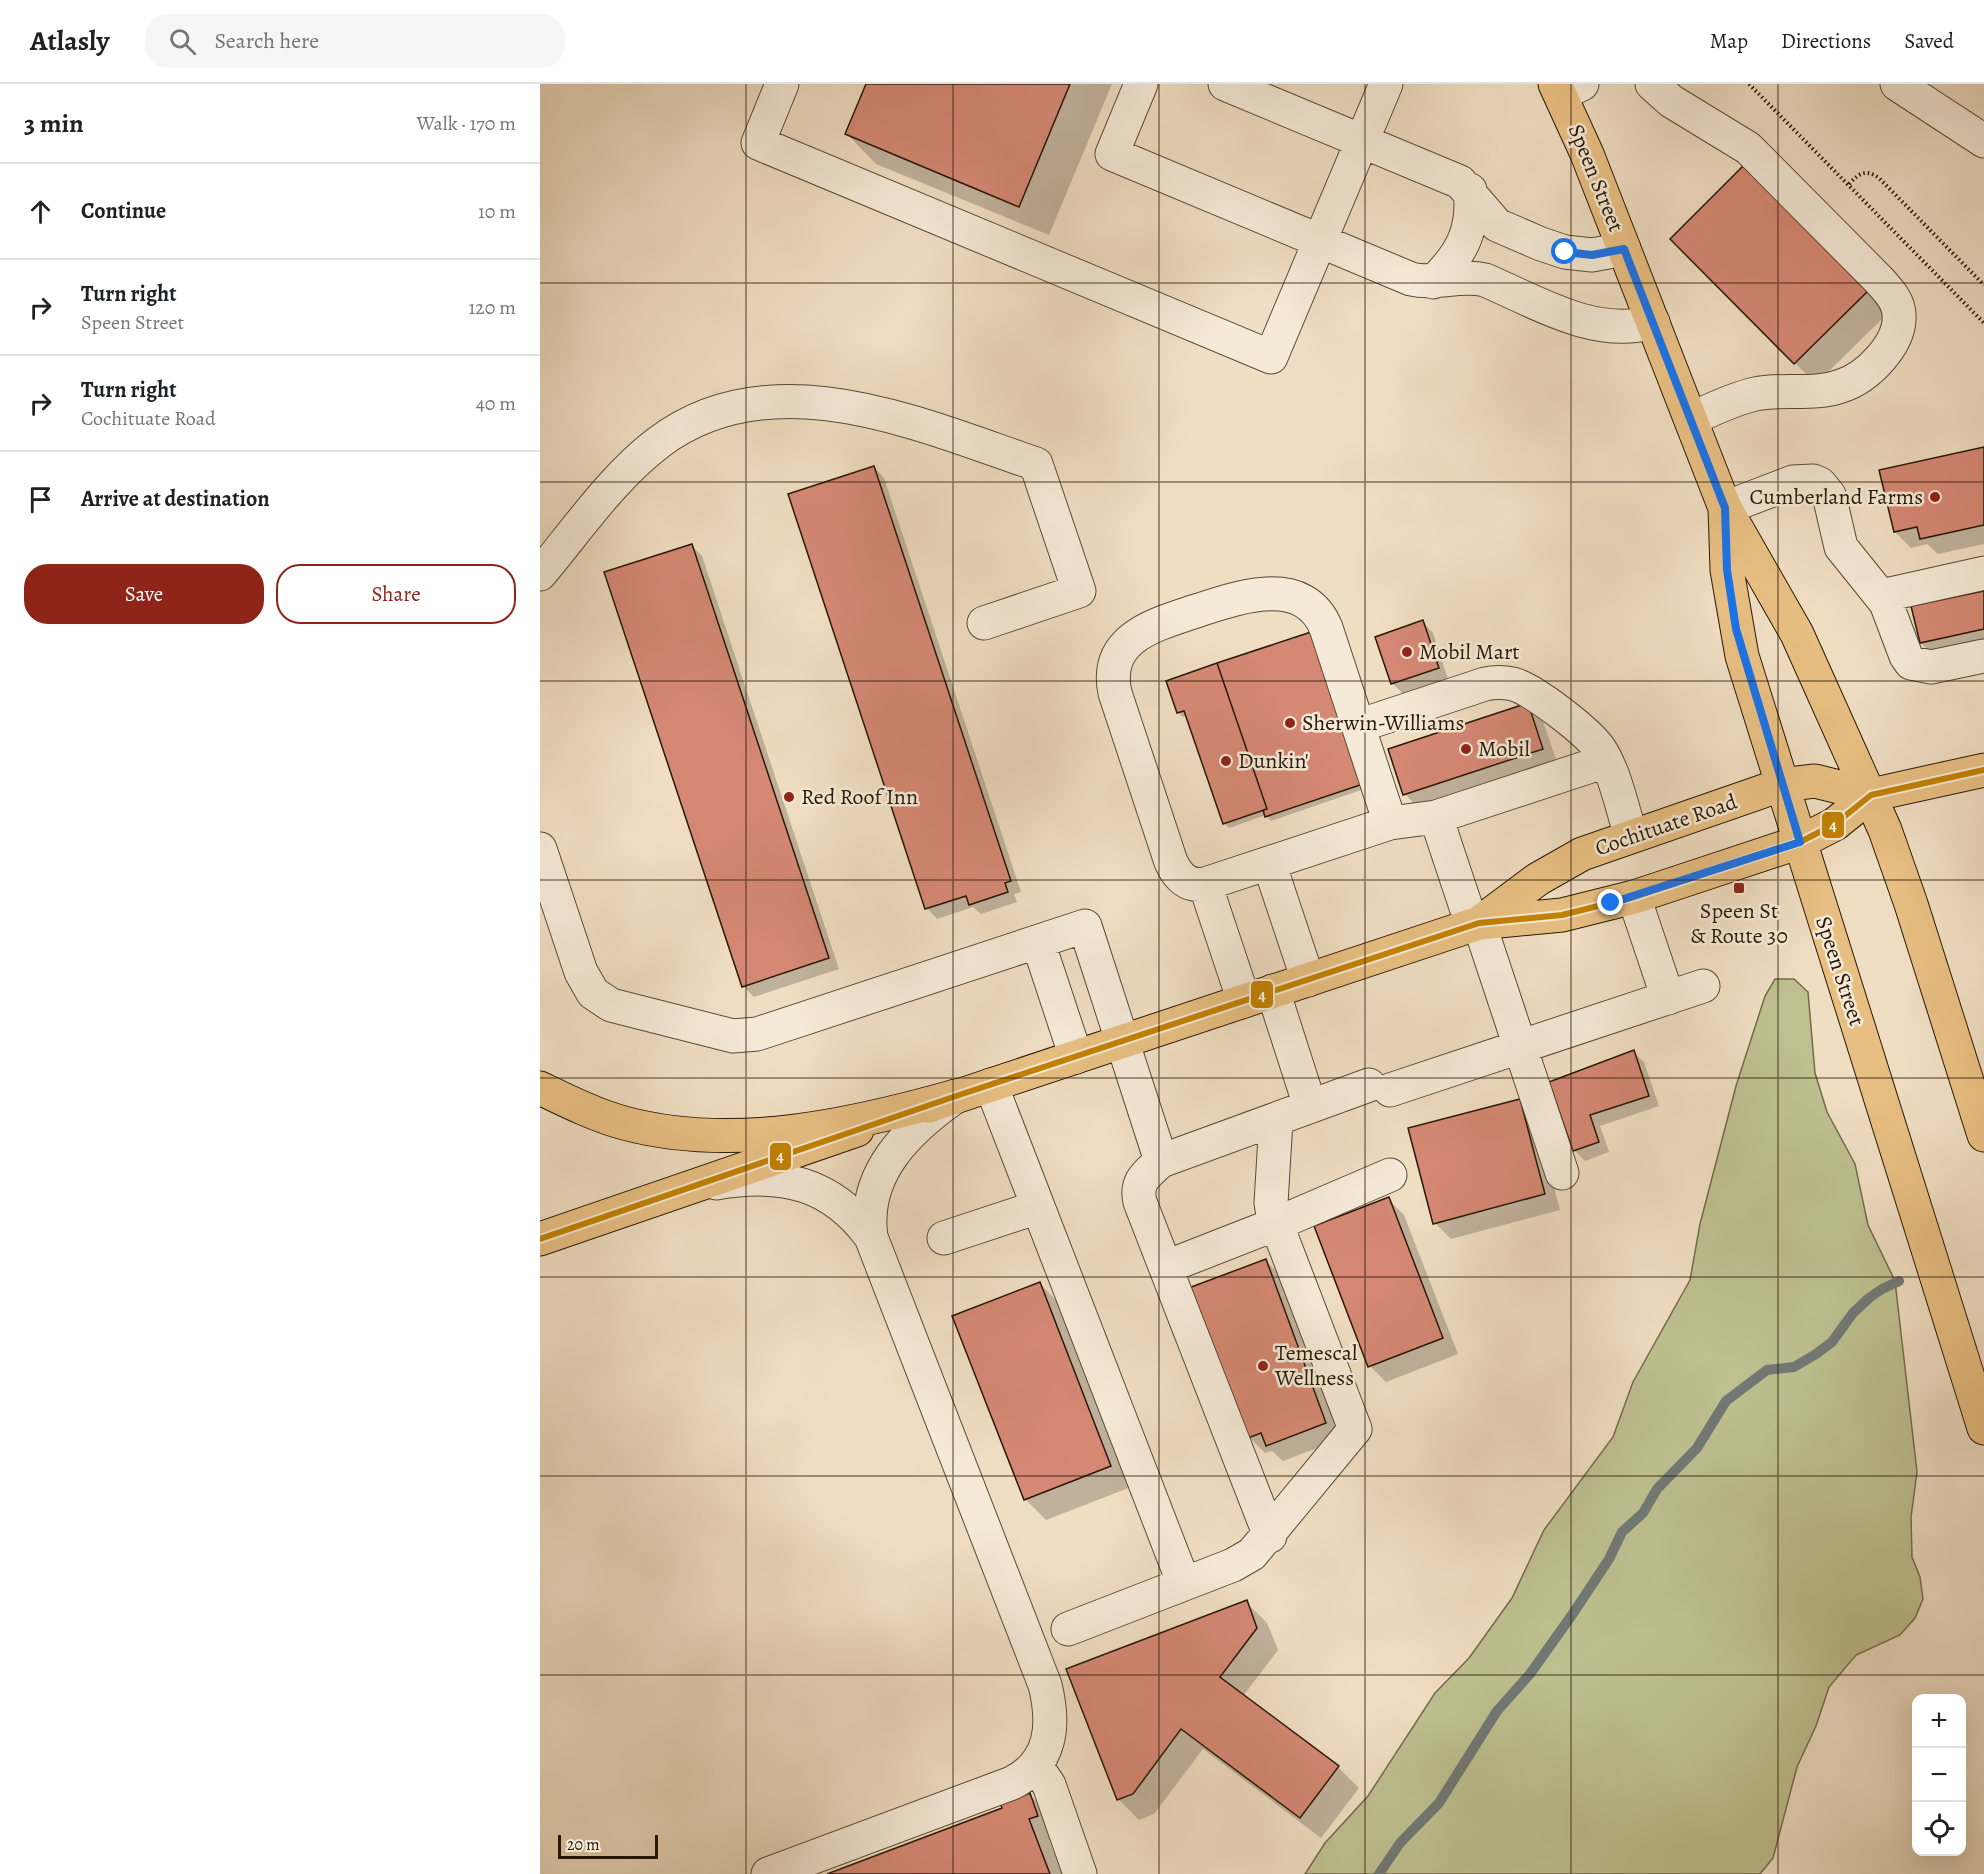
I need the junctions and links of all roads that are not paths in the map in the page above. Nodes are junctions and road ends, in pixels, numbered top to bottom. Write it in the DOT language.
graph roads {
  1 [pos="782,84"];
  2 [pos="1141,84"];
  3 [pos="1225,84"];
  4 [pos="1386,84"];
  5 [pos="1652,84"];
  6 [pos="1897,84"];
  7 [pos="1566,87"];
  8 [pos="1362,141"];
  9 [pos="1984,141"];
  10 [pos="1470,190"];
  11 [pos="1320,241"];
  12 [pos="1624,249"];
  13 [pos="1432,282"];
  14 [pos="1653,322"];
  15 [pos="1690,418"];
  16 [pos="1725,508"];
  17 [pos="1984,573"];
  18 [pos="540,574"];
  19 [pos="1881,596"];
  20 [pos="984,623"];
  21 [pos="1984,656"];
  22 [pos="1358,726"];
  23 [pos="1606,760"];
  24 [pos="1984,770"];
  25 [pos="1781,785"];
  26 [pos="1871,795"];
  27 [pos="1436,817"];
  28 [pos="1390,823"];
  29 [pos="1631,835"];
  30 [pos="1800,842"];
  31 [pos="540,849"];
  32 [pos="1269,863"];
  33 [pos="1205,884"];
  34 [pos="1634,897"];
  35 [pos="1476,924"];
  36 [pos="1038,942"];
  37 [pos="1308,980"];
  38 [pos="1703,986"];
  39 [pos="1259,996"];
  40 [pos="1668,998"];
  41 [pos="1123,1041"];
  42 [pos="1520,1047"];
  43 [pos="1076,1057"];
  44 [pos="991,1085"];
  45 [pos="540,1088"];
  46 [pos="956,1096"];
  47 [pos="1310,1106"];
  48 [pos="1276,1120"];
  49 [pos="1984,1135"];
  50 [pos="1161,1161"];
  51 [pos="1562,1173"];
  52 [pos="1390,1175"];
  53 [pos="693,1187"];
  54 [pos="1038,1207"];
  55 [pos="1276,1224"];
  56 [pos="871,1236"];
  57 [pos="944,1238"];
  58 [pos="540,1239"];
  59 [pos="1166,1267"];
  60 [pos="1984,1428"];
  61 [pos="1270,1536"];
  62 [pos="1184,1584"];
  63 [pos="1068,1629"];
  64 [pos="1036,1766"];
  65 [pos="768,1874"];
  66 [pos="1080,1874"];
  1 -- 11 [label="lane"];
  2 -- 11 [label="lane"];
  3 -- 8 [label="lane"];
  4 -- 8 [label="lane"];
  5 -- 15 [label="lane"];
  6 -- 9 [label="lane"];
  7 -- 12 [label="main road, Speen Street"];
  8 -- 10 [label="lane"];
  8 -- 11 [label="lane"];
  10 -- 12 [label="lane"];
  10 -- 13 [label="lane"];
  11 -- 13 [label="lane"];
  12 -- 14 [label="main road, Speen Street"];
  13 -- 14 [label="lane"];
  14 -- 15 [label="main road, Speen Street"];
  15 -- 16 [label="main road, Speen Street"];
  16 -- 19 [label="lane"];
  16 -- 25 [label="main road, Speen Street"];
  16 -- 26 [label="main road, Speen Street"];
  17 -- 19 [label="lane"];
  18 -- 20 [label="lane"];
  19 -- 21 [label="lane"];
  22 -- 23 [label="lane"];
  22 -- 28 [label="lane"];
  22 -- 33 [label="lane"];
  23 -- 27 [label="lane"];
  23 -- 29 [label="lane"];
  24 -- 26 [label="main road, Cochituate Road"];
  25 -- 26 [label="main road, Cochituate Road"];
  25 -- 29 [label="main road, Cochituate Road"];
  25 -- 30 [label="main road, Speen Street"];
  26 -- 30 [label="main road, Cochituate Road"];
  26 -- 49 [label="main road, Speen Street"];
  27 -- 28 [label="lane"];
  27 -- 35 [label="lane"];
  28 -- 32 [label="lane"];
  29 -- 35 [label="main road, Cochituate Road"];
  30 -- 34 [label="main road, Cochituate Road"];
  30 -- 60 [label="main road, Speen Street"];
  31 -- 36 [label="lane"];
  32 -- 33 [label="lane"];
  32 -- 37 [label="lane"];
  33 -- 39 [label="lane"];
  34 -- 35 [label="main road, Cochituate Road"];
  34 -- 40 [label="lane"];
  35 -- 37 [label="main road, Cochituate Road"];
  35 -- 42 [label="lane"];
  36 -- 41 [label="lane"];
  36 -- 43 [label="lane"];
  37 -- 39 [label="main road, Cochituate Road"];
  38 -- 40 [label="lane"];
  39 -- 41 [label="main road, Cochituate Road"];
  39 -- 47 [label="lane"];
  40 -- 42 [label="lane"];
  41 -- 43 [label="main road, Cochituate Road"];
  41 -- 50 [label="lane"];
  42 -- 47 [label="lane"];
  42 -- 51 [label="lane"];
  43 -- 44 [label="main road, Cochituate Road"];
  44 -- 46 [label="main road, Cochituate Road"];
  44 -- 54 [label="lane"];
  45 -- 46 [label="main road"];
  46 -- 53 [label="main road, Cochituate Road"];
  46 -- 56 [label="lane"];
  47 -- 48 [label="lane"];
  48 -- 50 [label="lane"];
  48 -- 55 [label="lane"];
  50 -- 59 [label="lane"];
  52 -- 55 [label="lane"];
  53 -- 56 [label="lane"];
  53 -- 58 [label="main road, Cochituate Road"];
  54 -- 57 [label="lane"];
  54 -- 62 [label="lane"];
  55 -- 59 [label="lane"];
  55 -- 61 [label="lane"];
  56 -- 64 [label="lane"];
  59 -- 61 [label="lane"];
  61 -- 62 [label="lane"];
  62 -- 63 [label="lane"];
  64 -- 65 [label="lane"];
  64 -- 66 [label="lane"];
}
